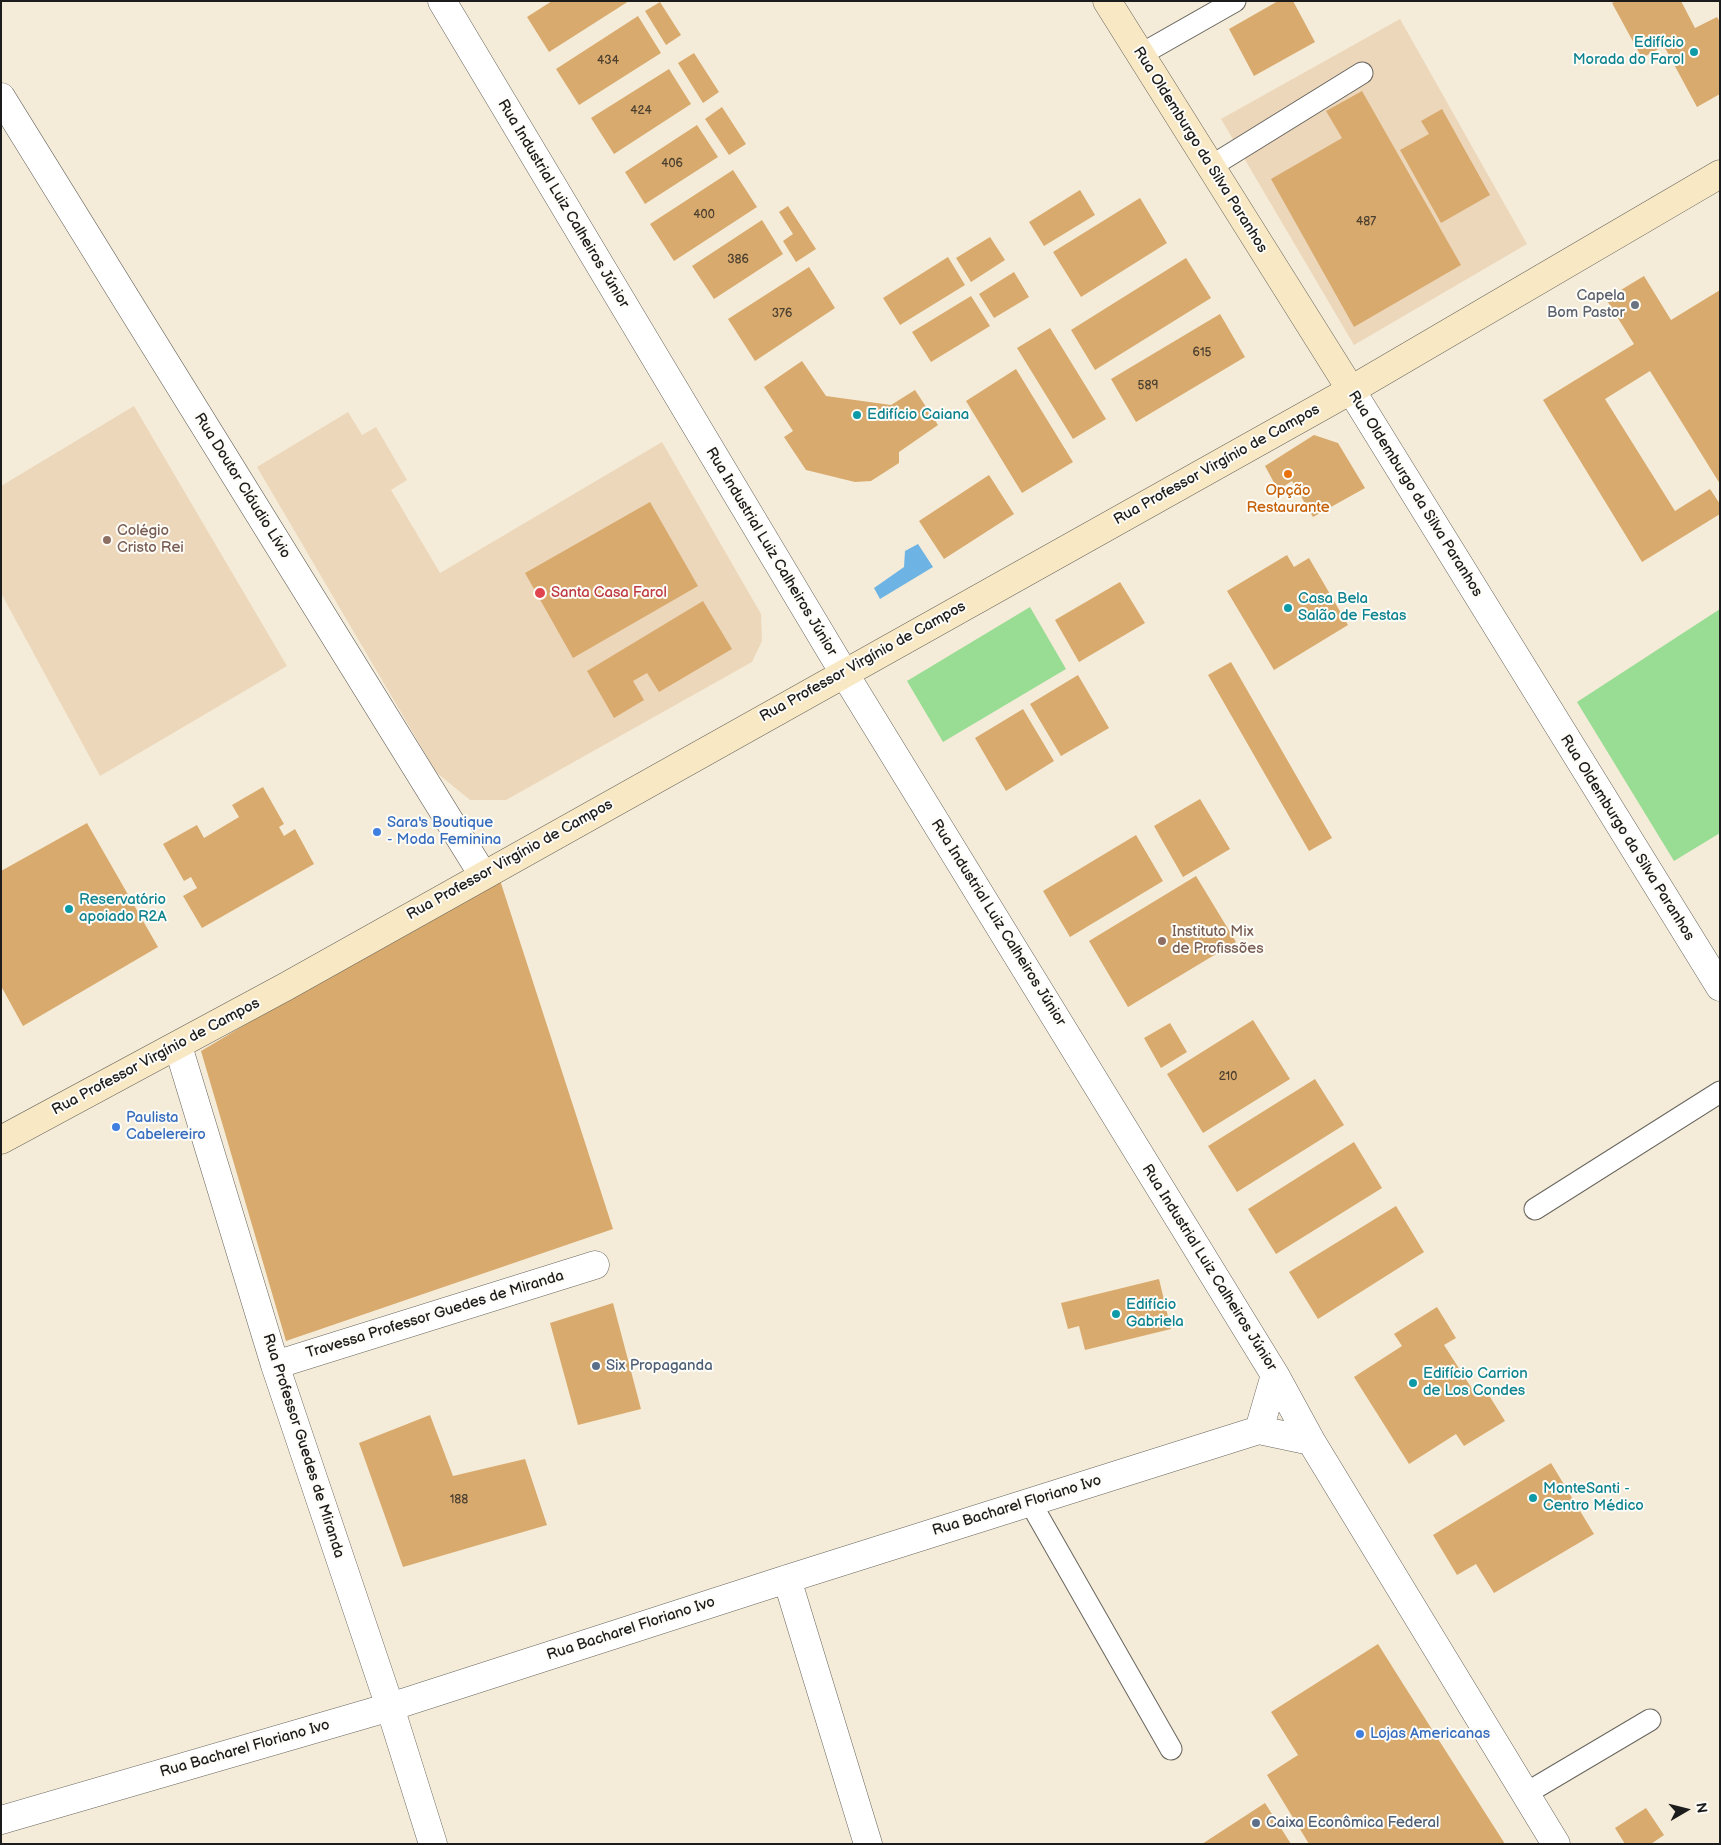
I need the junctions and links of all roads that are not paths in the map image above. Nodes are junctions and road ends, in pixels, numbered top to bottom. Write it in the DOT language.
graph roads {
  1 [pos="442,1"];
  2 [pos="1107,1"];
  3 [pos="1235,1"];
  4 [pos="1140,55"];
  5 [pos="1362,73"];
  6 [pos="1,97"];
  7 [pos="1210,166"];
  8 [pos="1720,174"];
  9 [pos="1350,390"];
  10 [pos="844,673"];
  11 [pos="483,875"];
  12 [pos="1720,987"];
  13 [pos="178,1046"];
  14 [pos="1720,1092"];
  15 [pos="1,1140"];
  16 [pos="1535,1209"];
  17 [pos="595,1265"];
  18 [pos="275,1365"];
  19 [pos="1275,1375"];
  20 [pos="1259,1430"];
  21 [pos="1311,1441"];
  22 [pos="1030,1502"];
  23 [pos="787,1579"];
  24 [pos="390,1707"];
  25 [pos="1650,1720"];
  26 [pos="1171,1749"];
  27 [pos="1525,1794"];
  28 [pos="1,1820"];
  29 [pos="433,1844"];
  30 [pos="868,1844"];
  31 [pos="1556,1844"];
  1 -- 10 [label="street, Rua Industrial Luiz Calheiros Júnior"];
  2 -- 4 [label="street, Rua Oldemburgo da Silva Paranhos"];
  3 -- 4 [label="lane"];
  4 -- 7 [label="street, Rua Oldemburgo da Silva Paranhos"];
  5 -- 7 [label="lane"];
  6 -- 11 [label="street, Rua Doutor Cláudio Lívio"];
  7 -- 9 [label="street, Rua Oldemburgo da Silva Paranhos"];
  8 -- 9 [label="street, Rua Professor Virgínio de Campos"];
  9 -- 10 [label="street, Rua Professor Virgínio de Campos"];
  9 -- 12 [label="street, Rua Oldemburgo da Silva Paranhos"];
  10 -- 11 [label="street, Rua Professor Virgínio de Campos"];
  10 -- 19 [label="street, Rua Industrial Luiz Calheiros Júnior"];
  11 -- 13 [label="street, Rua Professor Virgínio de Campos"];
  13 -- 15 [label="street, Rua Professor Virgínio de Campos"];
  13 -- 18 [label="street, Rua Professor Guedes de Miranda"];
  14 -- 16 [label="lane"];
  17 -- 18 [label="street, Travessa Professor Guedes de Miranda"];
  18 -- 24 [label="street, Rua Professor Guedes de Miranda"];
  19 -- 20 [label="street"];
  19 -- 21 [label="street, Rua Industrial Luiz Calheiros Júnior"];
  20 -- 21 [label="street, Rua Bacharel Floriano Ivo"];
  20 -- 22 [label="street, Rua Bacharel Floriano Ivo"];
  21 -- 27 [label="street, Rua Industrial Luiz Calheiros Júnior"];
  22 -- 23 [label="street, Rua Bacharel Floriano Ivo"];
  22 -- 26 [label="lane"];
  23 -- 24 [label="street, Rua Bacharel Floriano Ivo"];
  23 -- 30 [label="street"];
  24 -- 28 [label="street, Rua Bacharel Floriano Ivo"];
  24 -- 29 [label="street, Rua Professor Guedes de Miranda"];
  25 -- 27 [label="lane"];
  27 -- 31 [label="street, Rua Industrial Luiz Calheiros Júnior"];
}
